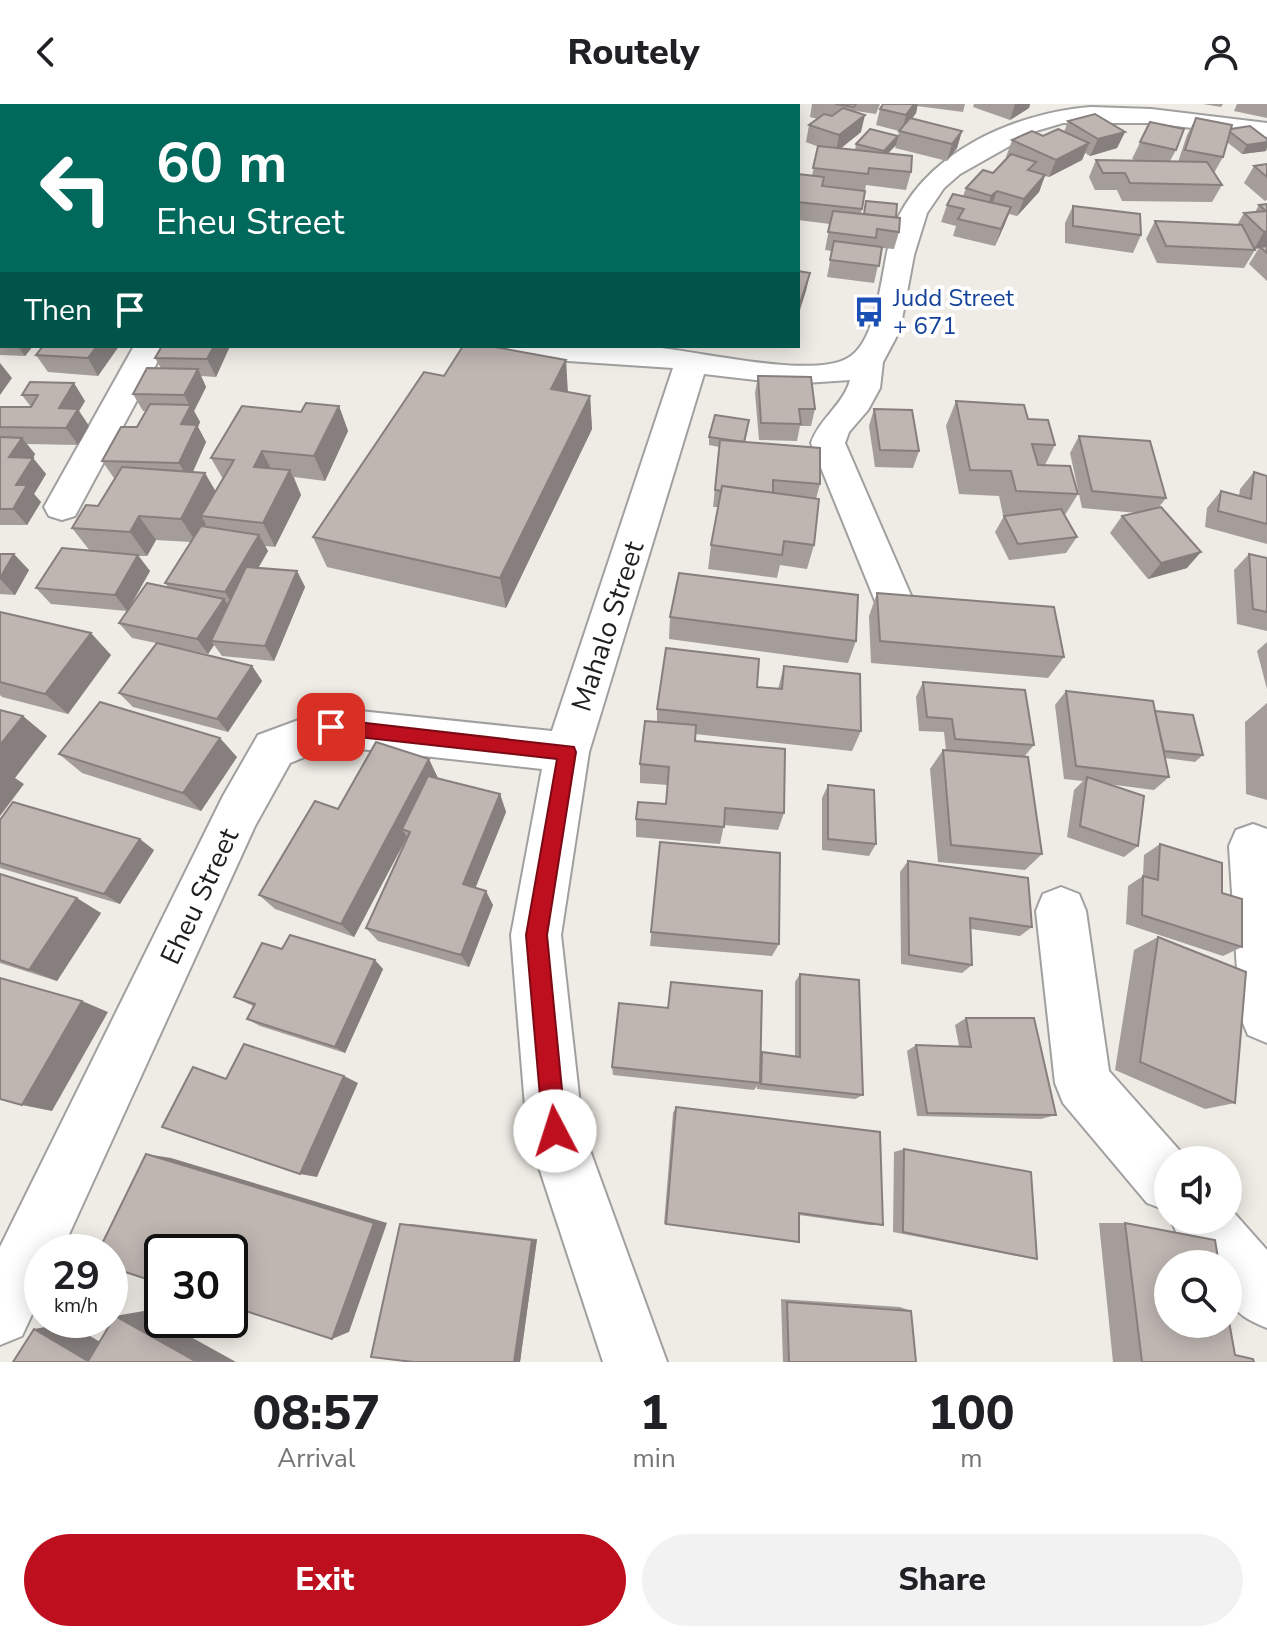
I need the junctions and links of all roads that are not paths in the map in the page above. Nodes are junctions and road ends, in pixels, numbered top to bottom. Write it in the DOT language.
graph roads {
  1 [pos="1267,130"];
  2 [pos="149,348"];
  3 [pos="546,349"];
  4 [pos="692,360"];
  5 [pos="867,362"];
  6 [pos="62,507"];
  7 [pos="896,607"];
  8 [pos="567,752"];
  9 [pos="1253,846"];
  10 [pos="1061,911"];
  11 [pos="1267,1016"];
  12 [pos="1154,1166"];
  13 [pos="1213,1234"];
  14 [pos="1267,1297"];
  15 [pos="0,1314"];
  16 [pos="635,1362"];
  1 -- 5 [label="street"];
  2 -- 6 [label="street"];
  3 -- 4 [label="street"];
  4 -- 5 [label="street"];
  4 -- 8 [label="street, Mahalo Street"];
  5 -- 7 [label="street"];
  8 -- 15 [label="street, Eheu Street"];
  8 -- 16 [label="street, Mahalo Street"];
  9 -- 11 [label="street"];
  10 -- 12 [label="street"];
  13 -- 14 [label="street"];
}
